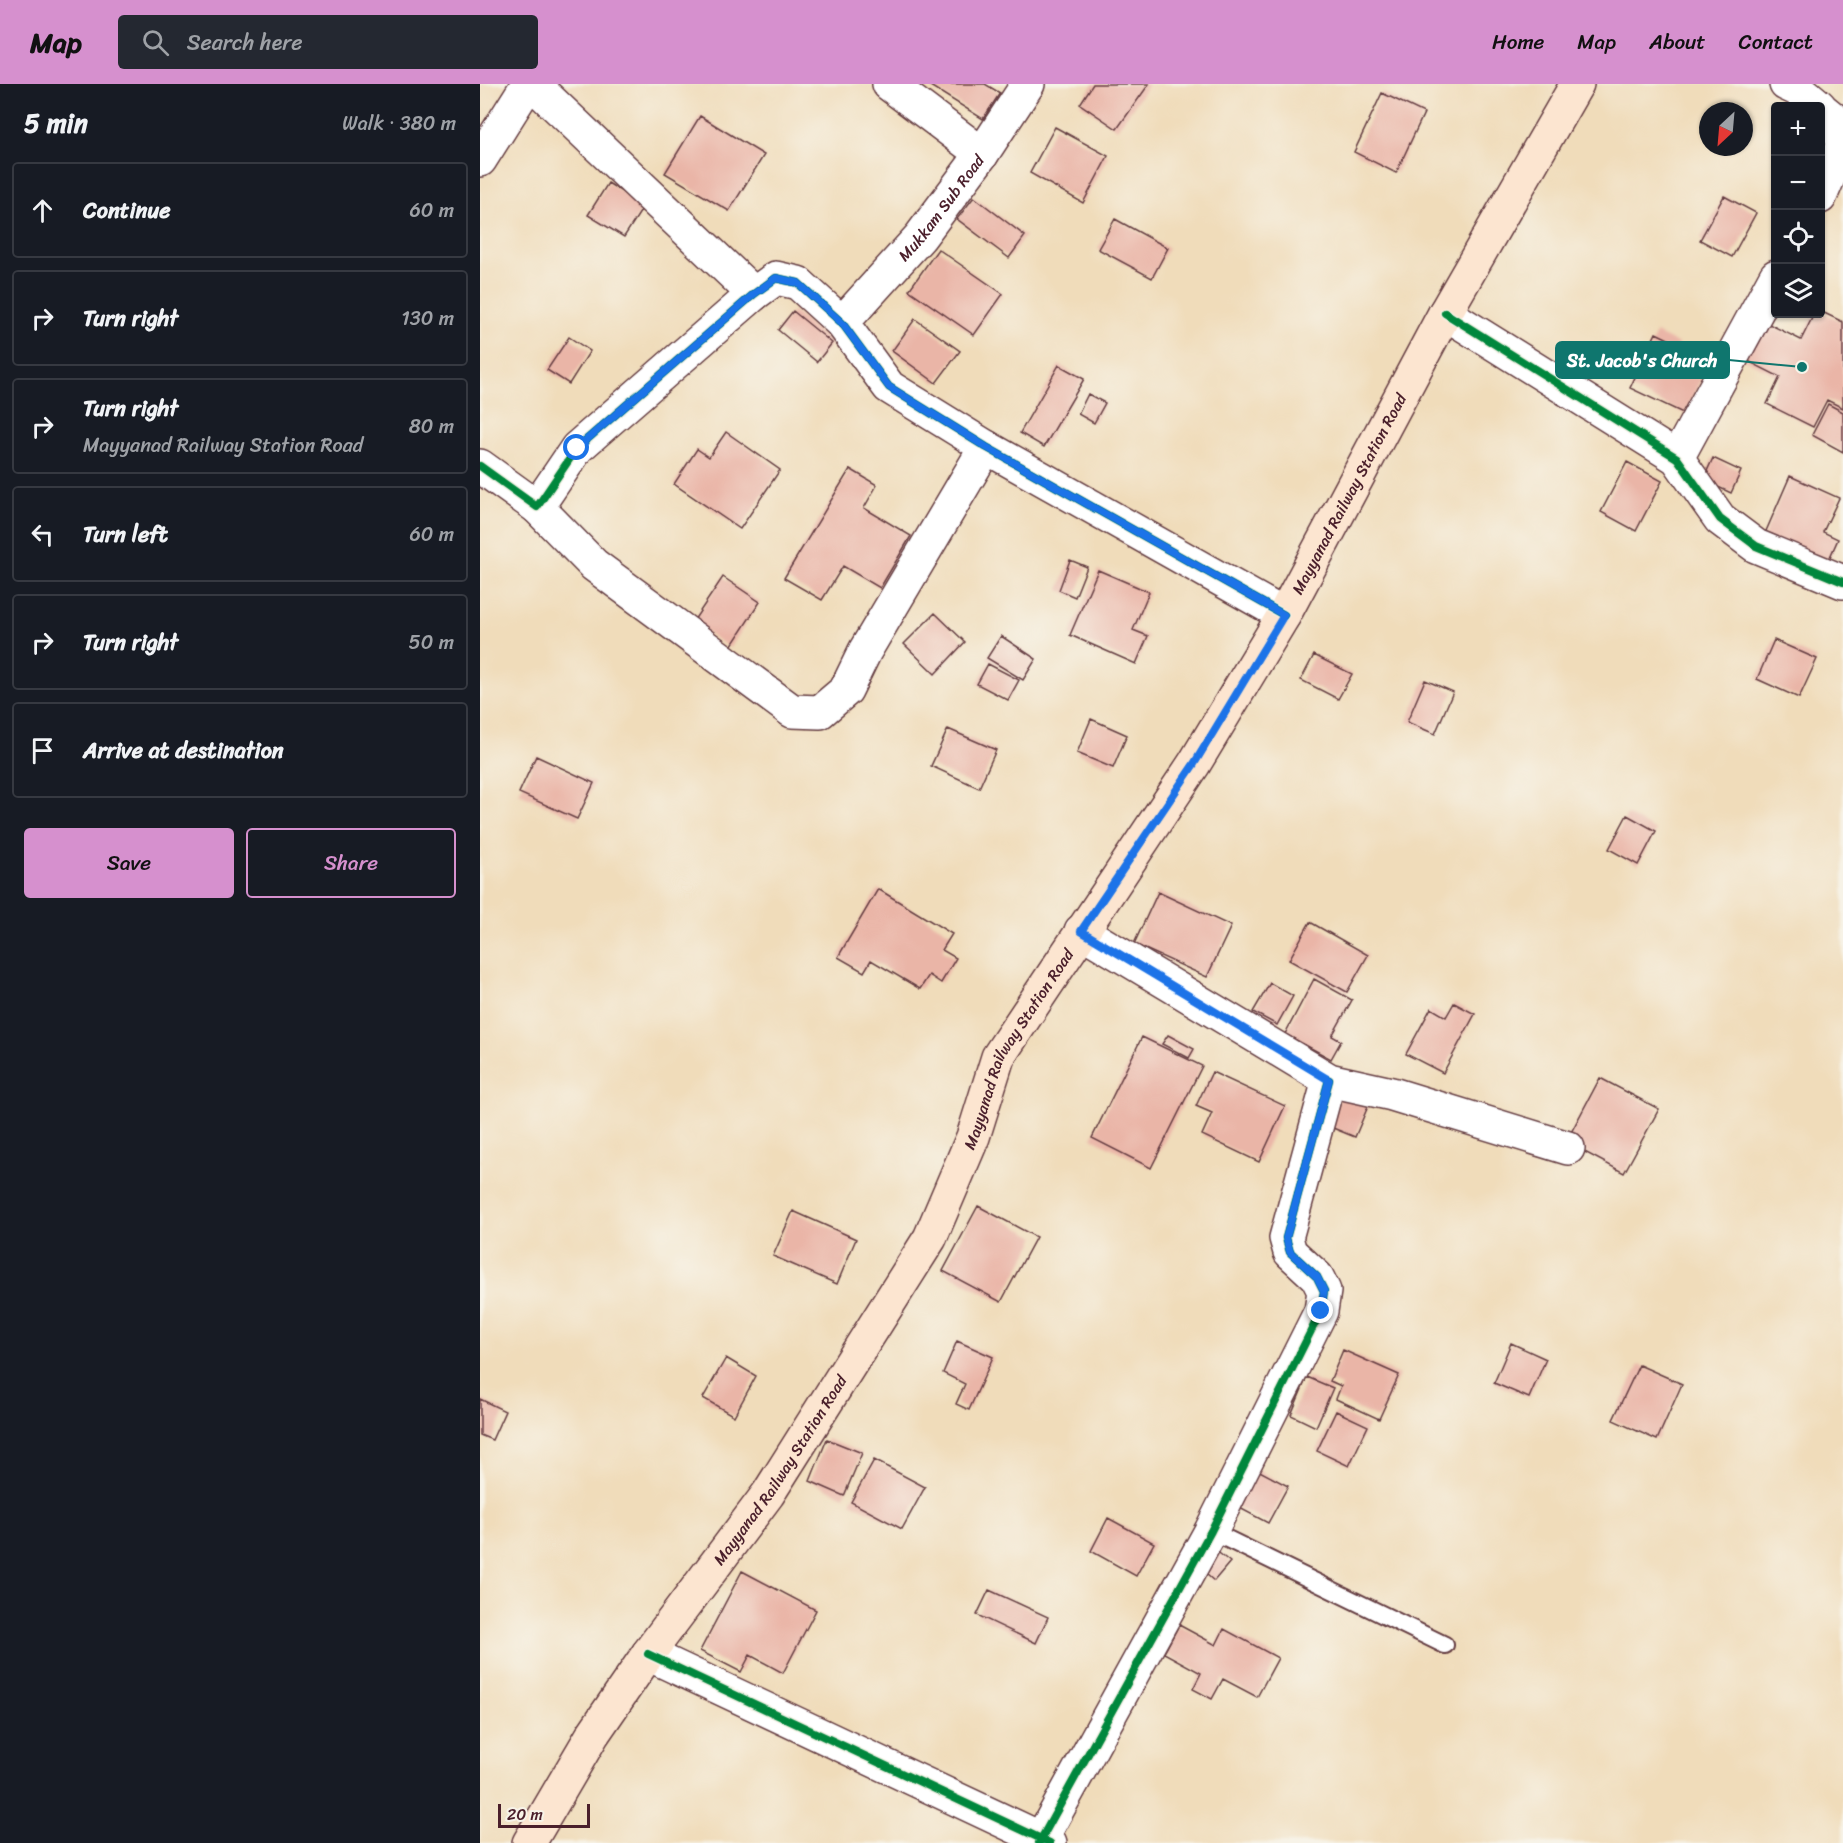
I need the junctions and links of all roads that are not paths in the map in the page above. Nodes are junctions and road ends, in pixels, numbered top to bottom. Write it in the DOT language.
graph roads {
  1 [pos="528,84"];
  2 [pos="533,84"];
  3 [pos="889,84"];
  4 [pos="1028,84"];
  5 [pos="1577,84"];
  6 [pos="1786,84"];
  7 [pos="1831,115"];
  8 [pos="981,154"];
  9 [pos="480,160"];
  10 [pos="1825,187"];
  11 [pos="1771,285"];
  12 [pos="754,294"];
  13 [pos="1444,313"];
  14 [pos="842,323"];
  15 [pos="986,447"];
  16 [pos="1677,458"];
  17 [pos="480,466"];
  18 [pos="537,507"];
  19 [pos="1843,582"];
  20 [pos="1284,615"];
  21 [pos="1081,931"];
  22 [pos="1329,1080"];
  23 [pos="1568,1148"];
  24 [pos="1211,1531"];
  25 [pos="1445,1645"];
  26 [pos="648,1654"];
  27 [pos="1043,1842"];
  28 [pos="530,1843"];
  1 -- 9 [label="street"];
  2 -- 12 [label="street"];
  3 -- 8 [label="street"];
  4 -- 8 [label="street, Mukkam Sub Road"];
  5 -- 13 [label="main road, Mayyanad Railway Station Road"];
  6 -- 7 [label="street"];
  7 -- 10 [label="street"];
  8 -- 14 [label="street, Mukkam Sub Road"];
  11 -- 16 [label="street"];
  12 -- 14 [label="street"];
  12 -- 18 [label="street"];
  13 -- 16 [label="street"];
  13 -- 20 [label="main road, Mayyanad Railway Station Road"];
  14 -- 15 [label="street"];
  15 -- 18 [label="street"];
  15 -- 20 [label="street"];
  16 -- 19 [label="street"];
  17 -- 18 [label="street"];
  20 -- 21 [label="main road, Mayyanad Railway Station Road"];
  21 -- 22 [label="street"];
  21 -- 26 [label="main road, Mayyanad Railway Station Road"];
  22 -- 23 [label="street"];
  22 -- 24 [label="street"];
  24 -- 25 [label="lane"];
  24 -- 27 [label="street"];
  26 -- 27 [label="street"];
  26 -- 28 [label="main road, Mayyanad Railway Station Road"];
}
